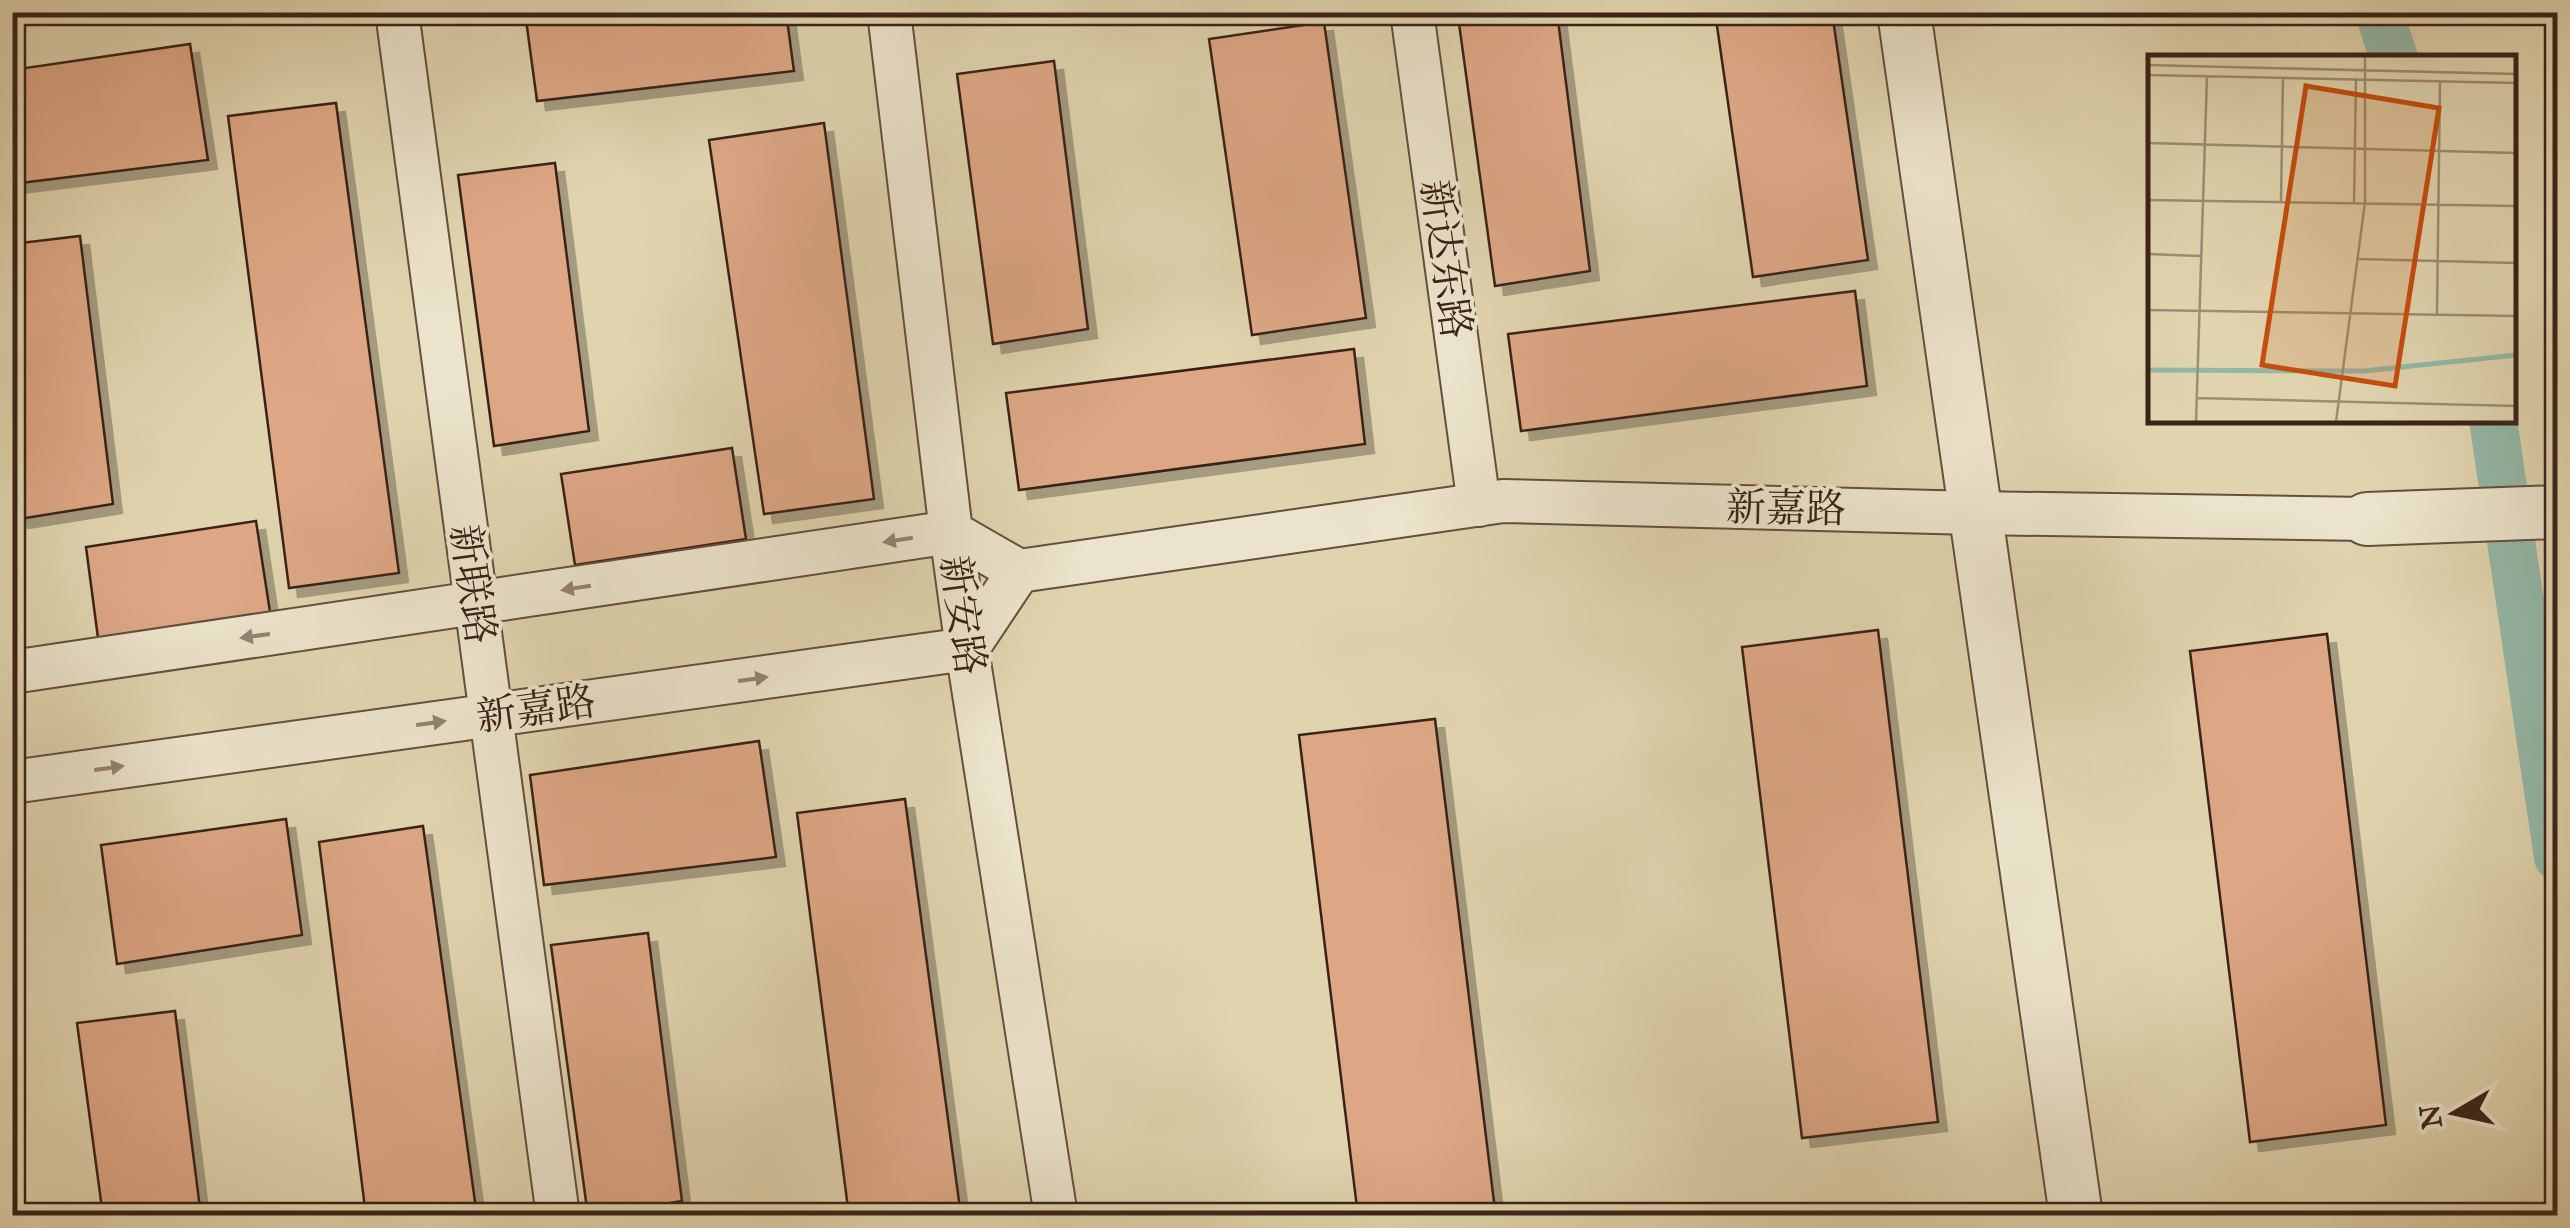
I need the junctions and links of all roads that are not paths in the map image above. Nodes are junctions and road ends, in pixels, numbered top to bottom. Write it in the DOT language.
graph roads {
  1 [pos="397,12"];
  2 [pos="888,12"];
  3 [pos="1412,12"];
  4 [pos="1904,12"];
  5 [pos="1479,505"];
  6 [pos="2558,512"];
  7 [pos="1976,513"];
  8 [pos="2367,519"];
  9 [pos="951,532"];
  10 [pos="1019,571"];
  11 [pos="476,603"];
  12 [pos="967,649"];
  13 [pos="12,672"];
  14 [pos="490,715"];
  15 [pos="12,782"];
  16 [pos="558,1216"];
  17 [pos="1056,1216"];
  18 [pos="2076,1216"];
  1 -- 11 [label="street, 新联路"];
  2 -- 9 [label="street, 新安路"];
  3 -- 5 [label="street, 新达东路"];
  4 -- 7 [label="street"];
  5 -- 7 [label="street, 新嘉路"];
  5 -- 10 [label="street, 新嘉路"];
  6 -- 8 [label="street, 新嘉路"];
  7 -- 8 [label="street, 新嘉路"];
  7 -- 18 [label="street"];
  9 -- 10 [label="street"];
  9 -- 11 [label="street, one-way"];
  9 -- 12 [label="street, 新安路"];
  10 -- 12 [label="street"];
  11 -- 13 [label="street, one-way"];
  11 -- 14 [label="street, 新联路"];
  14 -- 12 [label="street, 新嘉路, one-way"];
  12 -- 17 [label="street, 新安路"];
  15 -- 14 [label="street, 新嘉路, one-way"];
  14 -- 16 [label="street, 新联路"];
}
